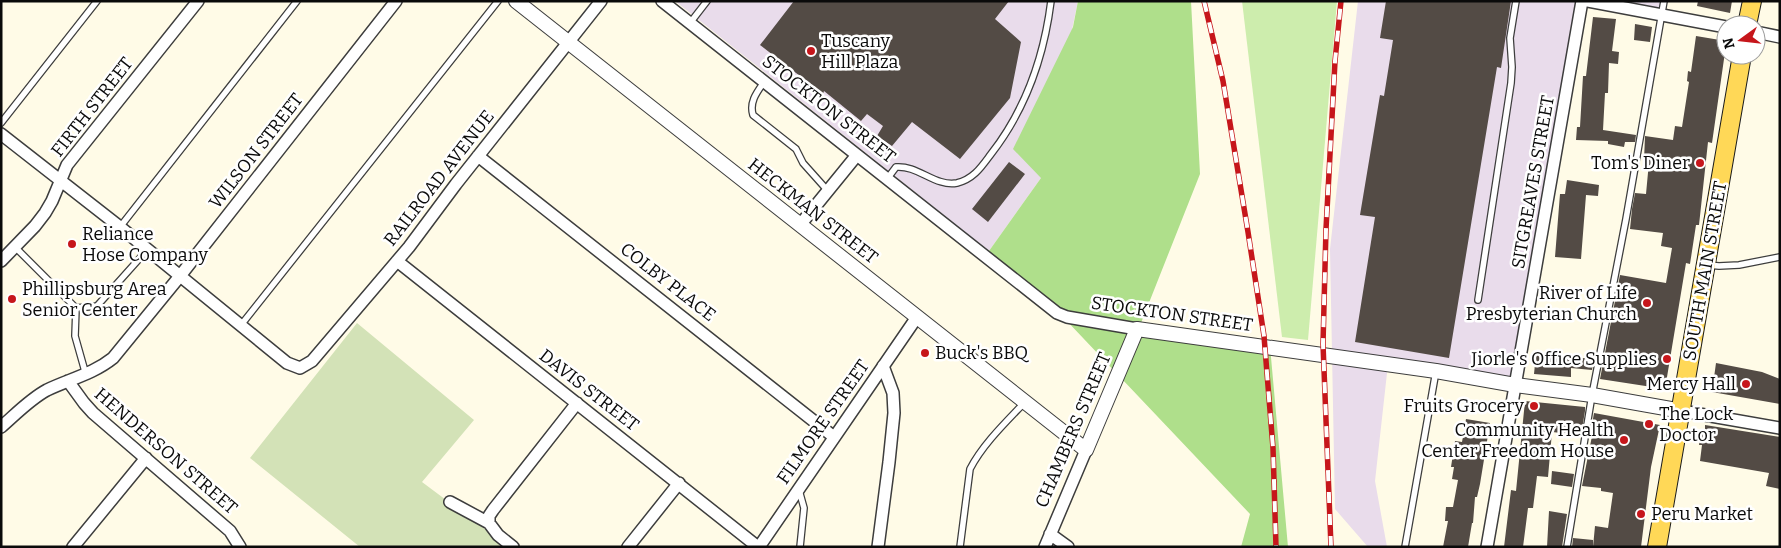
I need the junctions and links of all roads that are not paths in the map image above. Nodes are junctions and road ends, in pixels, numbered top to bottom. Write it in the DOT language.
graph roads {
  1 [pos="97,1"];
  2 [pos="198,1"];
  3 [pos="297,1"];
  4 [pos="396,1"];
  5 [pos="498,1"];
  6 [pos="516,1"];
  7 [pos="601,1"];
  8 [pos="662,1"];
  9 [pos="707,1"];
  10 [pos="1050,1"];
  11 [pos="1516,1"];
  12 [pos="1582,1"];
  13 [pos="1588,1"];
  14 [pos="1664,1"];
  15 [pos="1752,1"];
  16 [pos="1662,15"];
  17 [pos="1749,15"];
  18 [pos="690,23"];
  19 [pos="1716,25"];
  20 [pos="1766,34"];
  21 [pos="1780,37"];
  22 [pos="568,42"];
  23 [pos="1740,65"];
  24 [pos="764,82"];
  25 [pos="1,123"];
  26 [pos="1,134"];
  27 [pos="858,155"];
  28 [pos="478,156"];
  29 [pos="887,179"];
  30 [pos="60,180"];
  31 [pos="828,191"];
  32 [pos="800,224"];
  33 [pos="120,227"];
  34 [pos="15,247"];
  35 [pos="148,250"];
  36 [pos="1780,257"];
  37 [pos="1,261"];
  38 [pos="397,261"];
  39 [pos="1706,264"];
  40 [pos="180,276"];
  41 [pos="1478,300"];
  42 [pos="76,308"];
  43 [pos="917,317"];
  44 [pos="241,326"];
  45 [pos="1137,328"];
  46 [pos="883,366"];
  47 [pos="1436,372"];
  48 [pos="86,375"];
  49 [pos="68,381"];
  50 [pos="1515,385"];
  51 [pos="1592,395"];
  52 [pos="1025,401"];
  53 [pos="577,403"];
  54 [pos="1682,411"];
  55 [pos="1,427"];
  56 [pos="1780,428"];
  57 [pos="834,437"];
  58 [pos="1086,450"];
  59 [pos="146,458"];
  60 [pos="679,483"];
  61 [pos="799,488"];
  62 [pos="450,502"];
  63 [pos="489,522"];
  64 [pos="1050,534"];
  65 [pos="73,547"];
  66 [pos="240,547"];
  67 [pos="513,547"];
  68 [pos="628,547"];
  69 [pos="759,547"];
  70 [pos="800,547"];
  71 [pos="878,547"];
  72 [pos="960,547"];
  73 [pos="1044,547"];
  74 [pos="1068,547"];
  75 [pos="1405,547"];
  76 [pos="1487,547"];
  77 [pos="1567,547"];
  78 [pos="1657,547"];
  1 -- 25 [label="lane"];
  2 -- 30 [label="street, FIRTH STREET"];
  3 -- 33 [label="lane"];
  4 -- 40 [label="street, WILSON STREET"];
  5 -- 44 [label="lane"];
  6 -- 22 [label="street, HECKMAN STREET"];
  7 -- 22 [label="street, RAILROAD AVENUE"];
  8 -- 18 [label="street, STOCKTON STREET"];
  9 -- 18 [label="lane"];
  10 -- 29 [label="lane"];
  11 -- 41 [label="lane"];
  12 -- 50 [label="street, SITGREAVES STREET"];
  13 -- 16 [label="street"];
  14 -- 16 [label="lane"];
  15 -- 17 [label="main road"];
  16 -- 19 [label="street"];
  16 -- 51 [label="lane"];
  18 -- 24 [label="street, STOCKTON STREET"];
  20 -- 21 [label="street"];
  22 -- 28 [label="street, RAILROAD AVENUE"];
  22 -- 32 [label="street, HECKMAN STREET"];
  23 -- 39 [label="main road, SOUTH MAIN STREET"];
  24 -- 27 [label="street, STOCKTON STREET"];
  24 -- 31 [label="lane"];
  26 -- 30 [label="street"];
  27 -- 29 [label="street, STOCKTON STREET"];
  27 -- 31 [label="street"];
  28 -- 38 [label="street, RAILROAD AVENUE"];
  28 -- 57 [label="street, COLBY PLACE"];
  29 -- 45 [label="street, STOCKTON STREET"];
  30 -- 33 [label="street"];
  30 -- 34 [label="street, FIRTH STREET"];
  31 -- 32 [label="street"];
  32 -- 43 [label="street, HECKMAN STREET"];
  33 -- 35 [label="street"];
  34 -- 37 [label="street, FIRTH STREET"];
  34 -- 42 [label="lane"];
  35 -- 40 [label="street"];
  35 -- 42 [label="lane"];
  36 -- 39 [label="lane"];
  38 -- 44 [label="street, RAILROAD AVENUE"];
  38 -- 53 [label="street, DAVIS STREET"];
  39 -- 54 [label="main road, SOUTH MAIN STREET"];
  40 -- 44 [label="street"];
  40 -- 48 [label="street, WILSON STREET"];
  42 -- 48 [label="lane"];
  43 -- 46 [label="street, FILMORE STREET"];
  43 -- 52 [label="street, HECKMAN STREET"];
  45 -- 47 [label="street, STOCKTON STREET"];
  45 -- 58 [label="street, CHAMBERS STREET"];
  46 -- 57 [label="street, FILMORE STREET"];
  46 -- 71 [label="street"];
  47 -- 50 [label="street, STOCKTON STREET"];
  47 -- 75 [label="lane"];
  48 -- 49 [label="street, WILSON STREET"];
  49 -- 55 [label="street, WILSON STREET"];
  49 -- 59 [label="street, HENDERSON STREET"];
  50 -- 51 [label="street, STOCKTON STREET"];
  50 -- 76 [label="street, SITGREAVES STREET"];
  51 -- 54 [label="street, STOCKTON STREET"];
  51 -- 77 [label="lane"];
  52 -- 58 [label="street, HECKMAN STREET"];
  52 -- 72 [label="lane"];
  53 -- 60 [label="street, DAVIS STREET"];
  53 -- 63 [label="street"];
  54 -- 56 [label="street, STOCKTON STREET"];
  54 -- 78 [label="main road, SOUTH MAIN STREET"];
  57 -- 61 [label="street, FILMORE STREET"];
  58 -- 64 [label="street, CHAMBERS STREET"];
  59 -- 65 [label="street"];
  59 -- 66 [label="street, HENDERSON STREET"];
  60 -- 68 [label="street"];
  60 -- 69 [label="street, DAVIS STREET"];
  61 -- 69 [label="street, FILMORE STREET"];
  61 -- 70 [label="lane"];
  62 -- 63 [label="street"];
  63 -- 67 [label="street"];
  64 -- 73 [label="street, CHAMBERS STREET"];
  64 -- 74 [label="street"];
}
